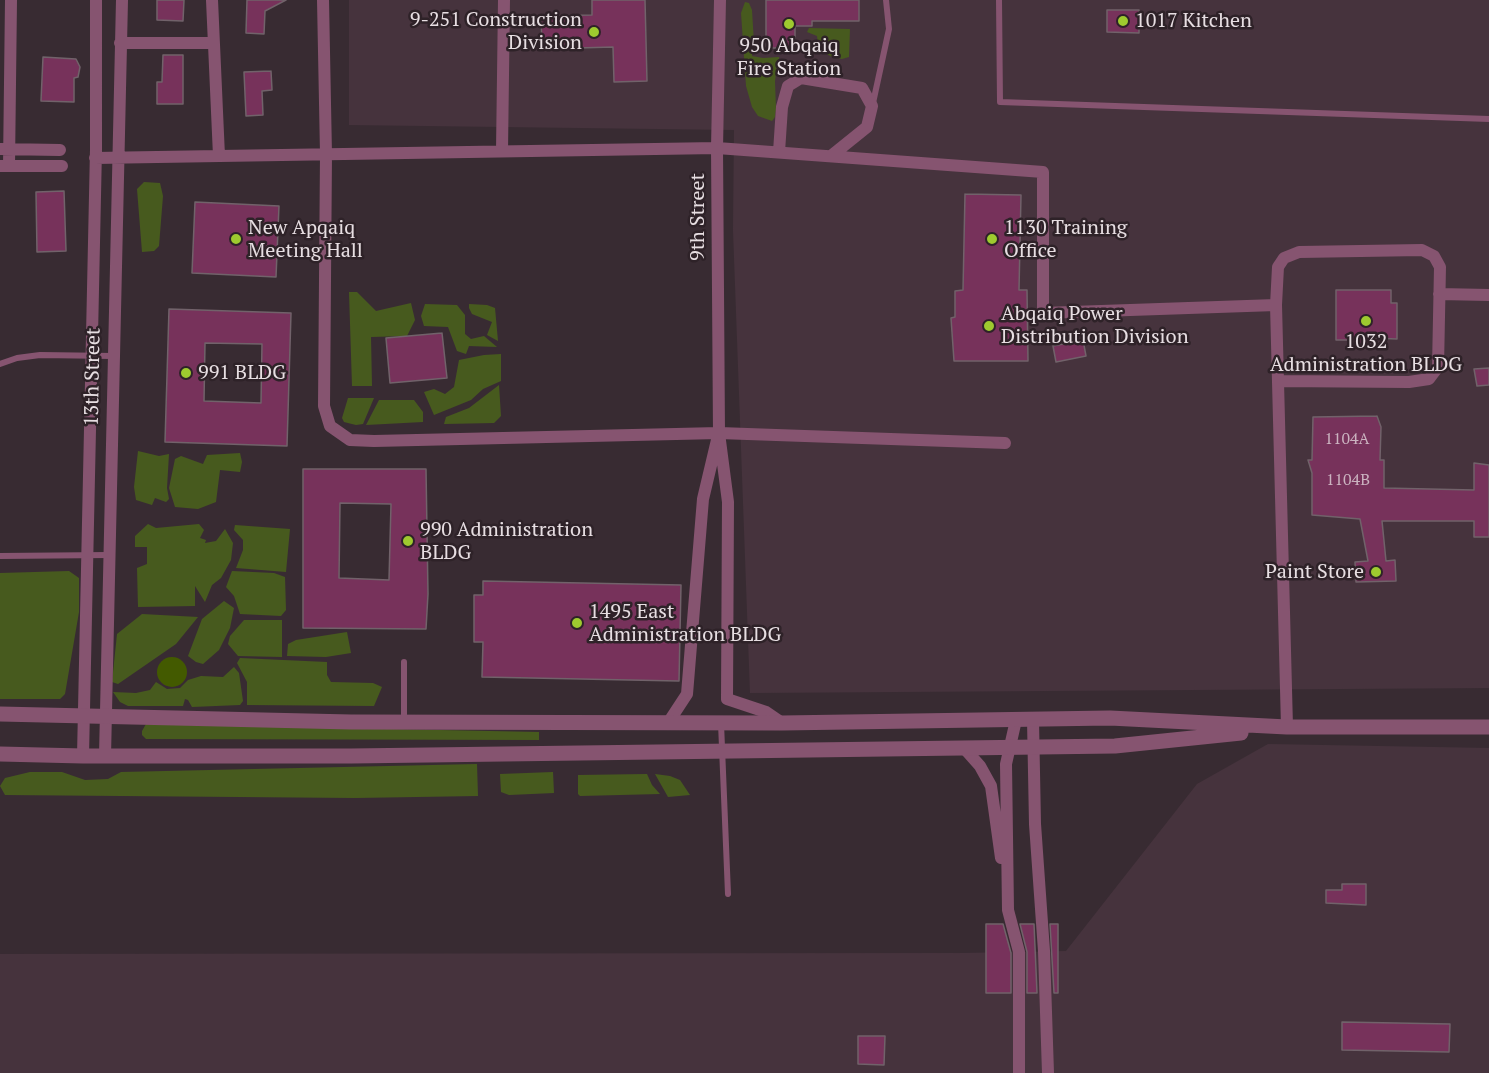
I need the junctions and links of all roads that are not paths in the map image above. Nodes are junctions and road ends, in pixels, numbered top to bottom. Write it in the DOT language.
graph roads {
  1 [pos="11,0"];
  2 [pos="96,0"];
  3 [pos="122,0"];
  4 [pos="212,0"];
  5 [pos="323,0"];
  6 [pos="504,0"];
  7 [pos="720,0"];
  8 [pos="886,0"];
  9 [pos="999,0"];
  10 [pos="120,43"];
  11 [pos="213,43"];
  12 [pos="872,106"];
  13 [pos="1489,119"];
  14 [pos="717,148"];
  15 [pos="4,149"];
  16 [pos="60,150"];
  17 [pos="502,151"];
  18 [pos="779,153"];
  19 [pos="326,154"];
  20 [pos="219,156"];
  21 [pos="831,156"];
  22 [pos="95,158"];
  23 [pos="117,158"];
  24 [pos="4,166"];
  25 [pos="62,166"];
  26 [pos="1439,294"];
  27 [pos="1489,295"];
  28 [pos="1276,305"];
  29 [pos="91,356"];
  30 [pos="113,356"];
  31 [pos="0,364"];
  32 [pos="1278,381"];
  33 [pos="719,433"];
  34 [pos="1005,443"];
  35 [pos="87,555"];
  36 [pos="109,555"];
  37 [pos="0,556"];
  38 [pos="404,662"];
  39 [pos="0,714"];
  40 [pos="84,715"];
  41 [pos="106,716"];
  42 [pos="1016,720"];
  43 [pos="1033,720"];
  44 [pos="404,721"];
  45 [pos="668,723"];
  46 [pos="721,723"];
  47 [pos="782,723"];
  48 [pos="1489,727"];
  49 [pos="1287,728"];
  50 [pos="1034,747"];
  51 [pos="964,748"];
  52 [pos="1010,748"];
  53 [pos="722,751"];
  54 [pos="0,754"];
  55 [pos="83,756"];
  56 [pos="105,756"];
  57 [pos="728,894"];
  58 [pos="1008,910"];
  59 [pos="1019,1073"];
  60 [pos="1048,1073"];
  1 -- 15 [label="street"];
  2 -- 22 [label="street, 13th Street"];
  3 -- 10 [label="street, 13th Street"];
  4 -- 11 [label="street"];
  5 -- 19 [label="street"];
  6 -- 17 [label="street"];
  7 -- 14 [label="street, 9th Street"];
  8 -- 12 [label="lane"];
  9 -- 13 [label="lane"];
  10 -- 11 [label="street"];
  10 -- 23 [label="street, 13th Street"];
  11 -- 20 [label="street"];
  12 -- 18 [label="street"];
  12 -- 21 [label="street"];
  14 -- 17 [label="street"];
  14 -- 18 [label="street"];
  14 -- 33 [label="street, 9th Street"];
  15 -- 16 [label="street"];
  15 -- 24 [label="street"];
  17 -- 19 [label="street"];
  18 -- 21 [label="street"];
  19 -- 20 [label="street"];
  19 -- 33 [label="street"];
  20 -- 23 [label="street"];
  21 -- 28 [label="street"];
  22 -- 23 [label="street"];
  22 -- 29 [label="street, 13th Street"];
  23 -- 30 [label="street, 13th Street"];
  24 -- 25 [label="street"];
  26 -- 27 [label="street"];
  26 -- 28 [label="street"];
  26 -- 32 [label="street"];
  28 -- 32 [label="street"];
  29 -- 30 [label="lane"];
  29 -- 31 [label="lane"];
  29 -- 35 [label="street, 13th Street"];
  30 -- 36 [label="street, 13th Street"];
  32 -- 49 [label="street"];
  33 -- 34 [label="street"];
  33 -- 45 [label="street"];
  33 -- 47 [label="street"];
  35 -- 36 [label="lane"];
  35 -- 37 [label="lane"];
  35 -- 40 [label="street, 13th Street"];
  36 -- 41 [label="street, 13th Street"];
  38 -- 44 [label="lane"];
  39 -- 40 [label="street"];
  40 -- 41 [label="street"];
  40 -- 55 [label="street, 13th Street"];
  41 -- 44 [label="street"];
  41 -- 56 [label="street, 13th Street"];
  42 -- 43 [label="street"];
  42 -- 47 [label="street"];
  42 -- 52 [label="street"];
  43 -- 49 [label="street"];
  43 -- 50 [label="street"];
  44 -- 45 [label="street"];
  45 -- 46 [label="street"];
  46 -- 47 [label="street"];
  46 -- 53 [label="lane"];
  48 -- 49 [label="street"];
  49 -- 50 [label="street"];
  50 -- 52 [label="street"];
  50 -- 60 [label="street"];
  51 -- 52 [label="street"];
  51 -- 53 [label="street"];
  51 -- 58 [label="street"];
  52 -- 58 [label="street"];
  53 -- 56 [label="street"];
  53 -- 57 [label="lane"];
  54 -- 55 [label="street"];
  55 -- 56 [label="street"];
  58 -- 59 [label="street"];
}
